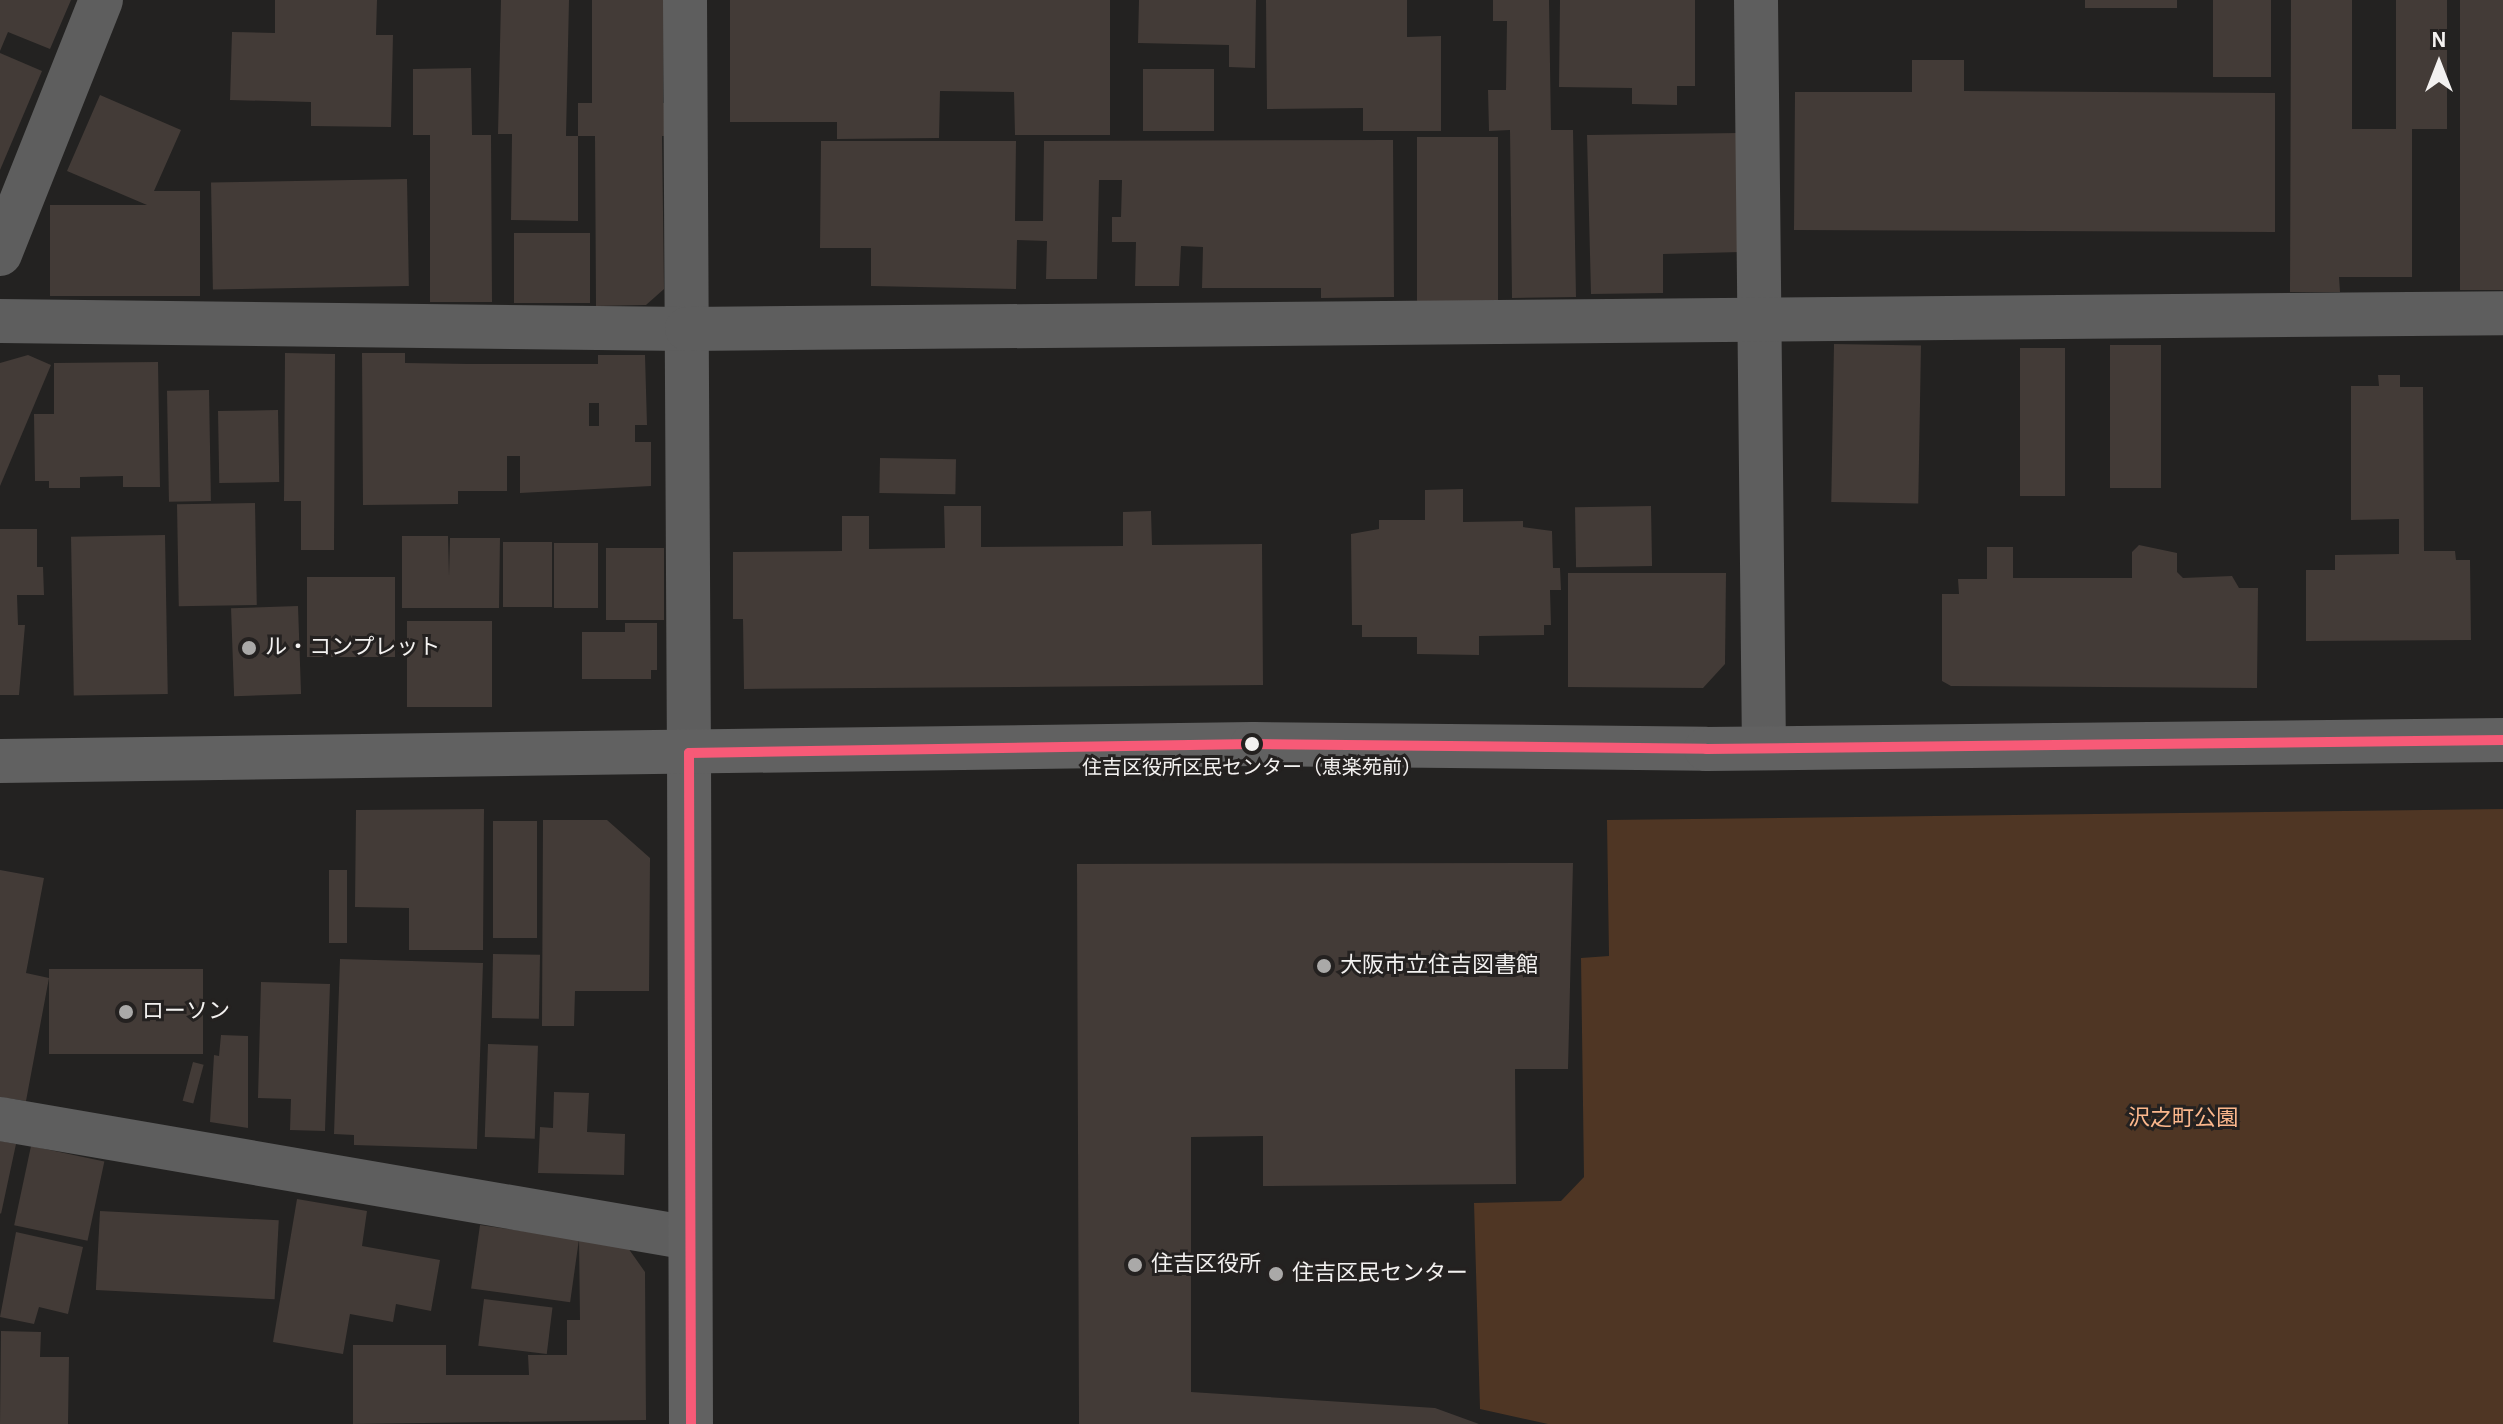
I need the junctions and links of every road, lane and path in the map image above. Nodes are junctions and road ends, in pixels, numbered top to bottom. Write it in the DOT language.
graph roads {
  1 [pos="101,0"];
  2 [pos="685,0"];
  3 [pos="1756,0"];
  4 [pos="0,254"];
  5 [pos="2503,313"];
  6 [pos="1760,319"];
  7 [pos="0,321"];
  8 [pos="687,329"];
  9 [pos="2503,740"];
  10 [pos="1764,748"];
  11 [pos="689,753"];
  12 [pos="0,761"];
  13 [pos="0,1119"];
  14 [pos="690,1238"];
  15 [pos="691,1424"];
  1 -- 4 [label="street"];
  2 -- 8 [label="street"];
  3 -- 6 [label="street"];
  5 -- 6 [label="street"];
  6 -- 8 [label="street"];
  6 -- 10 [label="street"];
  7 -- 8 [label="street"];
  8 -- 11 [label="street"];
  9 -- 10 [label="street"];
  10 -- 11 [label="street"];
  11 -- 12 [label="street"];
  11 -- 14 [label="street"];
  13 -- 14 [label="street"];
  14 -- 15 [label="street"];
}
